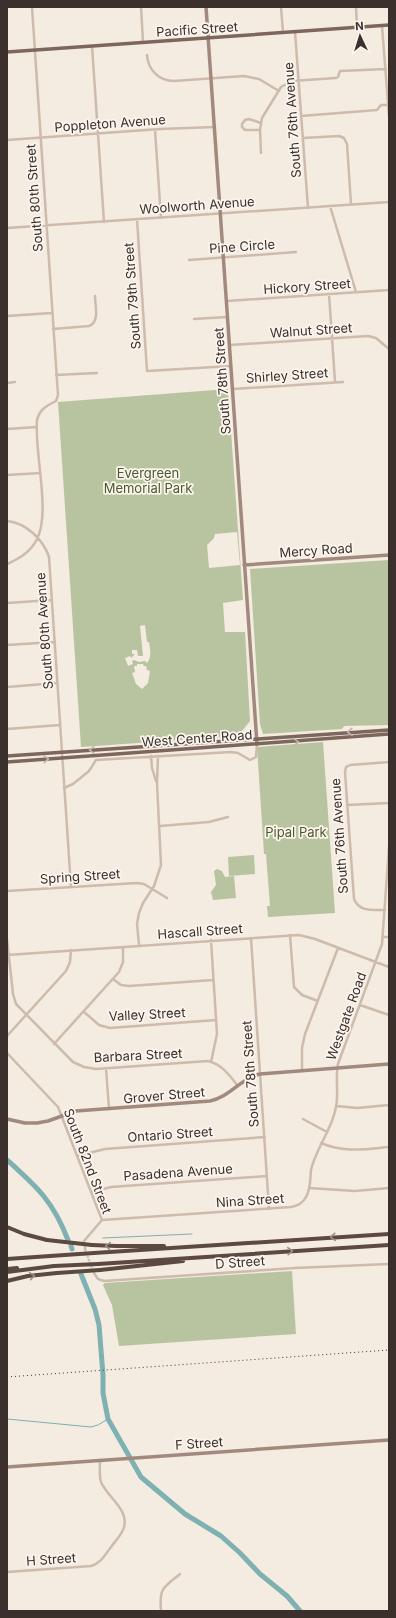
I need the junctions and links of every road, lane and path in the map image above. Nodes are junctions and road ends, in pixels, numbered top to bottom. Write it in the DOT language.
graph roads {
  1 [pos="32,7"];
  2 [pos="141,7"];
  3 [pos="206,7"];
  4 [pos="281,7"];
  5 [pos="356,7"];
  6 [pos="389,25"];
  7 [pos="382,26"];
  8 [pos="357,28"];
  9 [pos="295,32"];
  10 [pos="283,33"];
  11 [pos="208,38"];
  12 [pos="143,42"];
  13 [pos="92,46"];
  14 [pos="34,50"];
  15 [pos="7,52"];
  16 [pos="147,54"];
  17 [pos="386,69"];
  18 [pos="211,78"];
  19 [pos="299,81"];
  20 [pos="279,91"];
  21 [pos="388,105"];
  22 [pos="302,116"];
  23 [pos="389,116"];
  24 [pos="215,126"];
  25 [pos="260,126"];
  26 [pos="155,130"];
  27 [pos="98,134"];
  28 [pos="40,138"];
  29 [pos="303,138"];
  30 [pos="7,140"];
  31 [pos="261,152"];
  32 [pos="389,202"];
  33 [pos="351,204"];
  34 [pos="330,206"];
  35 [pos="308,208"];
  36 [pos="221,214"];
  37 [pos="160,218"];
  38 [pos="137,220"];
  39 [pos="104,222"];
  40 [pos="46,225"];
  41 [pos="7,228"];
  42 [pos="296,252"];
  43 [pos="224,258"];
  44 [pos="189,260"];
  45 [pos="389,290"];
  46 [pos="356,292"];
  47 [pos="329,294"];
  48 [pos="95,296"];
  49 [pos="227,301"];
  50 [pos="52,313"];
  51 [pos="7,316"];
  52 [pos="228,317"];
  53 [pos="194,319"];
  54 [pos="53,329"];
  55 [pos="332,338"];
  56 [pos="230,345"];
  57 [pos="389,349"];
  58 [pos="231,366"];
  59 [pos="147,371"];
  60 [pos="97,373"];
  61 [pos="56,375"];
  62 [pos="15,382"];
  63 [pos="335,382"];
  64 [pos="343,382"];
  65 [pos="7,383"];
  66 [pos="233,389"];
  67 [pos="37,427"];
  68 [pos="7,429"];
  69 [pos="40,473"];
  70 [pos="7,475"];
  71 [pos="7,521"];
  72 [pos="38,538"];
  73 [pos="389,555"];
  74 [pos="7,564"];
  75 [pos="244,565"];
  76 [pos="52,600"];
  77 [pos="7,603"];
  78 [pos="55,642"];
  79 [pos="7,645"];
  80 [pos="57,683"];
  81 [pos="7,687"];
  82 [pos="60,725"];
  83 [pos="7,729"];
  84 [pos="389,730"];
  85 [pos="389,734"];
  86 [pos="257,738"];
  87 [pos="257,744"];
  88 [pos="62,752"];
  89 [pos="7,756"];
  90 [pos="150,756"];
  91 [pos="158,756"];
  92 [pos="62,758"];
  93 [pos="7,762"];
  94 [pos="389,762"];
  95 [pos="157,783"];
  96 [pos="64,788"];
  97 [pos="389,803"];
  98 [pos="347,805"];
  99 [pos="228,817"];
  100 [pos="160,826"];
  101 [pos="389,847"];
  102 [pos="388,864"];
  103 [pos="71,887"];
  104 [pos="152,890"];
  105 [pos="7,891"];
  106 [pos="388,897"];
  107 [pos="166,898"];
  108 [pos="385,910"];
  109 [pos="290,935"];
  110 [pos="383,937"];
  111 [pos="389,937"];
  112 [pos="250,938"];
  113 [pos="7,939"];
  114 [pos="211,940"];
  115 [pos="139,946"];
  116 [pos="123,947"];
  117 [pos="338,948"];
  118 [pos="71,950"];
  119 [pos="8,955"];
  120 [pos="376,962"];
  121 [pos="389,967"];
  122 [pos="113,979"];
  123 [pos="214,980"];
  124 [pos="318,1001"];
  125 [pos="360,1005"];
  126 [pos="84,1012"];
  127 [pos="26,1015"];
  128 [pos="389,1015"];
  129 [pos="216,1020"];
  130 [pos="7,1036"];
  131 [pos="54,1044"];
  132 [pos="7,1053"];
  133 [pos="211,1062"];
  134 [pos="389,1064"];
  135 [pos="106,1068"];
  136 [pos="337,1068"];
  137 [pos="302,1071"];
  138 [pos="260,1074"];
  139 [pos="238,1086"];
  140 [pos="337,1106"];
  141 [pos="389,1106"];
  142 [pos="110,1109"];
  143 [pos="62,1116"];
  144 [pos="7,1119"];
  145 [pos="303,1119"];
  146 [pos="327,1132"];
  147 [pos="265,1137"];
  148 [pos="321,1143"];
  149 [pos="389,1147"];
  150 [pos="77,1156"];
  151 [pos="267,1176"];
  152 [pos="309,1188"];
  153 [pos="389,1188"];
  154 [pos="92,1192"];
  155 [pos="269,1209"];
  156 [pos="102,1220"];
  157 [pos="7,1227"];
  158 [pos="389,1233"];
  159 [pos="84,1242"];
  160 [pos="203,1246"];
  161 [pos="389,1246"];
  162 [pos="237,1255"];
  163 [pos="7,1258"];
  164 [pos="389,1264"];
  165 [pos="54,1266"];
  166 [pos="7,1269"];
  167 [pos="7,1272"];
  168 [pos="94,1273"];
  169 [pos="7,1281"];
  170 [pos="389,1440"];
  171 [pos="100,1460"];
  172 [pos="8,1467"];
  173 [pos="7,1572"];
  174 [pos="180,1574"];
  175 [pos="161,1611"];
  1 -- 14 [label="street, South 80th Street"];
  2 -- 12 [label="street"];
  3 -- 11 [label="main road, South 78th Street"];
  4 -- 10 [label="street"];
  5 -- 8 [label="street"];
  6 -- 7 [label="main road, Pacific Street"];
  7 -- 8 [label="main road, Pacific Street"];
  7 -- 17 [label="street"];
  8 -- 9 [label="main road, Pacific Street"];
  9 -- 10 [label="main road, Pacific Street"];
  9 -- 19 [label="street, South 76th Avenue"];
  10 -- 11 [label="main road, Pacific Street"];
  11 -- 12 [label="main road, Pacific Street"];
  11 -- 18 [label="main road, South 78th Street"];
  12 -- 13 [label="main road, Pacific Street"];
  13 -- 14 [label="main road, Pacific Street"];
  13 -- 27 [label="street"];
  14 -- 15 [label="main road, Pacific Street"];
  14 -- 28 [label="street, South 80th Street"];
  16 -- 18 [label="street"];
  17 -- 19 [label="street"];
  17 -- 21 [label="street"];
  18 -- 20 [label="street"];
  18 -- 24 [label="main road, South 78th Street"];
  19 -- 20 [label="street"];
  19 -- 22 [label="street, South 76th Avenue"];
  20 -- 25 [label="street"];
  21 -- 22 [label="street"];
  21 -- 23 [label="street"];
  22 -- 29 [label="street, South 76th Avenue"];
  24 -- 26 [label="street, Poppleton Avenue"];
  24 -- 36 [label="main road, South 78th Street"];
  25 -- 25 [label="street"];
  25 -- 31 [label="street"];
  26 -- 27 [label="street, Poppleton Avenue"];
  26 -- 37 [label="street"];
  27 -- 28 [label="street, Poppleton Avenue"];
  27 -- 39 [label="street"];
  28 -- 30 [label="street, Poppleton Avenue"];
  28 -- 40 [label="street, South 80th Street"];
  29 -- 33 [label="street"];
  29 -- 35 [label="street, South 76th Avenue"];
  32 -- 33 [label="street, Woolworth Avenue"];
  33 -- 34 [label="street, Woolworth Avenue"];
  34 -- 35 [label="street, Woolworth Avenue"];
  34 -- 46 [label="street"];
  35 -- 36 [label="street, Woolworth Avenue"];
  36 -- 37 [label="street, Woolworth Avenue"];
  36 -- 43 [label="main road, South 78th Street"];
  37 -- 38 [label="street, Woolworth Avenue"];
  38 -- 39 [label="street, Woolworth Avenue"];
  38 -- 59 [label="street, South 79th Street"];
  39 -- 40 [label="street, Woolworth Avenue"];
  40 -- 41 [label="street, Woolworth Avenue"];
  40 -- 50 [label="street, South 80th Street"];
  42 -- 43 [label="street, Pine Circle"];
  43 -- 44 [label="street, Pine Circle"];
  43 -- 49 [label="main road, South 78th Street"];
  45 -- 46 [label="street, Hickory Street"];
  46 -- 47 [label="street, Hickory Street"];
  47 -- 49 [label="street, Hickory Street"];
  47 -- 55 [label="street"];
  48 -- 54 [label="street"];
  49 -- 52 [label="main road, South 78th Street"];
  50 -- 51 [label="street"];
  50 -- 54 [label="street, South 80th Street"];
  52 -- 53 [label="street"];
  52 -- 56 [label="main road, South 78th Street"];
  54 -- 61 [label="street, South 80th Street"];
  55 -- 56 [label="street, Walnut Street"];
  55 -- 57 [label="street, Walnut Street"];
  55 -- 63 [label="street"];
  56 -- 58 [label="main road, South 78th Street"];
  58 -- 59 [label="street, Shirley Street"];
  58 -- 66 [label="main road, South 78th Street"];
  60 -- 61 [label="street"];
  61 -- 67 [label="street, South 80th Street"];
  62 -- 65 [label="street"];
  63 -- 64 [label="street, Shirley Street"];
  63 -- 66 [label="street, Shirley Street"];
  66 -- 75 [label="main road, South 78th Street"];
  67 -- 68 [label="street"];
  67 -- 69 [label="street"];
  69 -- 70 [label="street"];
  69 -- 72 [label="street"];
  71 -- 72 [label="street, South 80th Avenue"];
  72 -- 74 [label="street"];
  72 -- 76 [label="street, South 80th Avenue"];
  73 -- 75 [label="main road, Mercy Road"];
  75 -- 86 [label="main road, South 78th Street"];
  76 -- 77 [label="street"];
  76 -- 78 [label="street, South 80th Avenue"];
  78 -- 79 [label="street"];
  78 -- 80 [label="street, South 80th Avenue"];
  80 -- 81 [label="street"];
  80 -- 82 [label="street, South 80th Avenue"];
  82 -- 83 [label="street"];
  82 -- 88 [label="street, South 80th Avenue"];
  84 -- 86 [label="main road, West Center Road, one-way"];
  87 -- 85 [label="main road, West Center Road, one-way"];
  86 -- 87 [label="main road, South 78th Street"];
  86 -- 88 [label="main road, West Center Road, one-way"];
  87 -- 91 [label="street, South 78th Street"];
  87 -- 92 [label="main road, West Center Road"];
  88 -- 89 [label="main road, West Center Road"];
  88 -- 92 [label="street, South 80th Avenue"];
  90 -- 91 [label="street"];
  90 -- 95 [label="street"];
  90 -- 96 [label="street"];
  91 -- 95 [label="street"];
  93 -- 92 [label="main road, West Center Road, one-way"];
  92 -- 96 [label="street, South 80th Avenue"];
  94 -- 98 [label="street, South 76th Avenue"];
  95 -- 100 [label="street"];
  96 -- 103 [label="street, South 80th Avenue"];
  97 -- 98 [label="street"];
  98 -- 108 [label="street, South 76th Avenue"];
  99 -- 100 [label="street"];
  100 -- 104 [label="street"];
  101 -- 102 [label="street, Westgate Road"];
  102 -- 106 [label="street, Westgate Road"];
  103 -- 104 [label="street, Spring Street"];
  103 -- 105 [label="street, Spring Street"];
  104 -- 107 [label="street, Spring Street"];
  104 -- 115 [label="street"];
  106 -- 108 [label="street, Westgate Road"];
  108 -- 110 [label="street, Westgate Road"];
  109 -- 112 [label="street, Hascall Street"];
  109 -- 117 [label="street, Hascall Street"];
  109 -- 124 [label="street"];
  110 -- 111 [label="street"];
  110 -- 120 [label="street, Westgate Road"];
  112 -- 114 [label="street, Hascall Street"];
  112 -- 138 [label="street, South 78th Street"];
  113 -- 119 [label="street, Barbara Street"];
  114 -- 115 [label="street, Hascall Street"];
  114 -- 123 [label="street"];
  115 -- 116 [label="street, Hascall Street"];
  116 -- 118 [label="street, Hascall Street"];
  116 -- 122 [label="street"];
  117 -- 120 [label="street, Hascall Street"];
  117 -- 124 [label="street"];
  118 -- 119 [label="street, Hascall Street"];
  118 -- 127 [label="street"];
  119 -- 127 [label="street, Barbara Street"];
  120 -- 121 [label="street, Hascall Street"];
  120 -- 125 [label="street, Westgate Road"];
  122 -- 123 [label="street"];
  122 -- 126 [label="street"];
  123 -- 129 [label="street"];
  124 -- 137 [label="street"];
  125 -- 128 [label="street"];
  125 -- 136 [label="street, Westgate Road"];
  126 -- 129 [label="street, Valley Street"];
  126 -- 131 [label="street"];
  127 -- 130 [label="street"];
  127 -- 131 [label="street, Barbara Street"];
  129 -- 133 [label="street"];
  131 -- 135 [label="street, Barbara Street"];
  132 -- 143 [label="street, South 82nd Street"];
  133 -- 135 [label="street, Barbara Street"];
  133 -- 139 [label="street"];
  134 -- 136 [label="main road, Grover Street"];
  135 -- 142 [label="street"];
  136 -- 137 [label="main road, Grover Street"];
  136 -- 140 [label="street, Westgate Road"];
  137 -- 138 [label="main road, Grover Street"];
  138 -- 139 [label="main road, Grover Street"];
  138 -- 147 [label="street, South 78th Street"];
  139 -- 142 [label="main road, Grover Street"];
  140 -- 141 [label="street"];
  140 -- 146 [label="street, Westgate Road"];
  142 -- 143 [label="main road, Grover Street"];
  143 -- 144 [label="main road, Grover Street"];
  143 -- 150 [label="street, South 82nd Street"];
  145 -- 146 [label="street"];
  146 -- 148 [label="street, Westgate Road"];
  147 -- 150 [label="street, Ontario Street"];
  147 -- 151 [label="street, South 78th Street"];
  148 -- 149 [label="street"];
  148 -- 152 [label="street, Westgate Road"];
  150 -- 154 [label="street, South 82nd Street"];
  151 -- 154 [label="street, Pasadena Avenue"];
  151 -- 155 [label="street, South 78th Street"];
  152 -- 153 [label="street"];
  152 -- 155 [label="street, Nina Street"];
  154 -- 156 [label="street, South 82nd Street"];
  155 -- 156 [label="street, Nina Street"];
  156 -- 159 [label="street, South 82nd Street"];
  160 -- 157 [label="highway, one-way, bridge"];
  158 -- 160 [label="highway, one-way"];
  160 -- 163 [label="highway, bridge"];
  162 -- 161 [label="highway, one-way"];
  162 -- 165 [label="highway, bridge"];
  169 -- 162 [label="highway, one-way, bridge"];
  164 -- 168 [label="street, D Street"];
  165 -- 166 [label="highway"];
  165 -- 167 [label="highway"];
  170 -- 171 [label="main road, F Street"];
  171 -- 172 [label="main road, F Street"];
  171 -- 173 [label="street, H Street"];
  174 -- 175 [label="street"];
}
